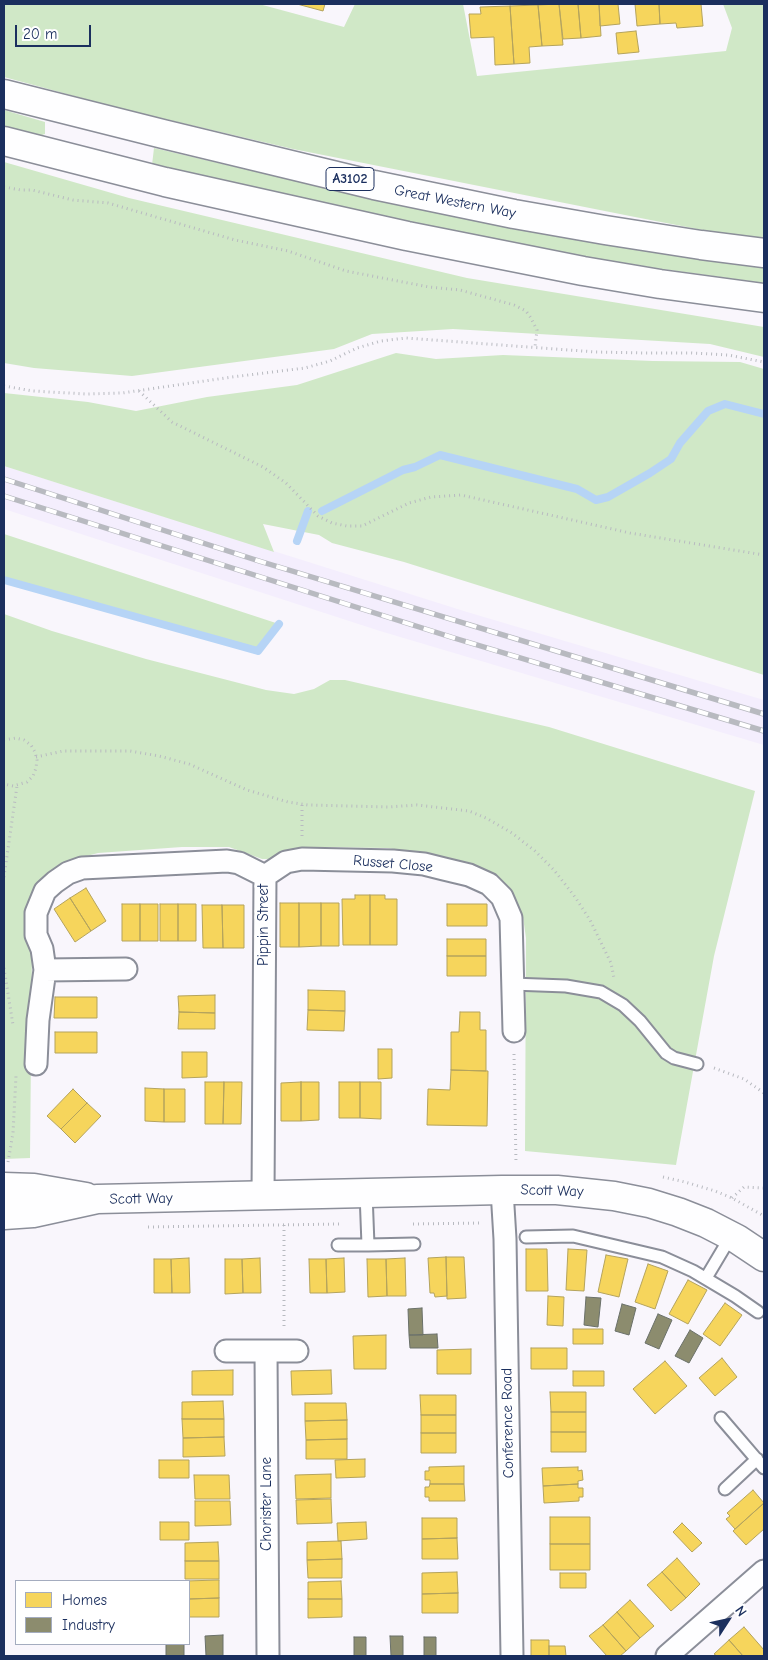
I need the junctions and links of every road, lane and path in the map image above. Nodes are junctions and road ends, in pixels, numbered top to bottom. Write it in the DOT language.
graph roads {
  1 [pos="4,94"];
  2 [pos="4,141"];
  3 [pos="4,187"];
  4 [pos="764,253"];
  5 [pos="764,298"];
  6 [pos="535,347"];
  7 [pos="764,362"];
  8 [pos="4,386"];
  9 [pos="138,391"];
  10 [pos="764,555"];
  11 [pos="4,740"];
  12 [pos="36,756"];
  13 [pos="4,784"];
  14 [pos="17,786"];
  15 [pos="302,804"];
  16 [pos="302,859"];
  17 [pos="264,876"];
  18 [pos="4,878"];
  19 [pos="4,968"];
  20 [pos="126,969"];
  21 [pos="45,970"];
  22 [pos="512,984"];
  23 [pos="616,1000"];
  24 [pos="514,1031"];
  25 [pos="14,1032"];
  26 [pos="697,1064"];
  27 [pos="26,1066"];
  28 [pos="764,1093"];
  29 [pos="5,1178"];
  30 [pos="509,1179"];
  31 [pos="764,1188"];
  32 [pos="366,1193"];
  33 [pos="263,1196"];
  34 [pos="97,1199"];
  35 [pos="4,1215"];
  36 [pos="764,1216"];
  37 [pos="284,1225"];
  38 [pos="731,1236"];
  39 [pos="526,1237"];
  40 [pos="414,1244"];
  41 [pos="338,1245"];
  42 [pos="368,1245"];
  43 [pos="764,1256"];
  44 [pos="706,1278"];
  45 [pos="758,1312"];
  46 [pos="226,1351"];
  47 [pos="282,1351"];
  48 [pos="720,1418"];
  49 [pos="761,1464"];
  50 [pos="725,1489"];
  51 [pos="764,1572"];
  52 [pos="268,1656"];
  53 [pos="512,1656"];
  54 [pos="667,1656"];
  1 -- 4 [label="main road, Great Western Way / A3102"];
  2 -- 5 [label="main road"];
  3 -- 6 [label="path"];
  6 -- 7 [label="path"];
  6 -- 9 [label="path"];
  8 -- 9 [label="path"];
  9 -- 10 [label="path"];
  11 -- 12 [label="path"];
  12 -- 14 [label="path"];
  12 -- 15 [label="path"];
  13 -- 14 [label="path"];
  14 -- 18 [label="path"];
  15 -- 16 [label="path"];
  15 -- 23 [label="path"];
  16 -- 17 [label="street, Russet Close"];
  16 -- 22 [label="street, Russet Close"];
  17 -- 21 [label="street, Pippin Street"];
  17 -- 33 [label="street, Pippin Street"];
  19 -- 25 [label="path"];
  20 -- 21 [label="street"];
  21 -- 27 [label="street, Pippin Street"];
  22 -- 23 [label="lane"];
  22 -- 24 [label="street, Russet Close"];
  23 -- 26 [label="lane"];
  24 -- 30 [label="path"];
  26 -- 28 [label="path"];
  27 -- 29 [label="path"];
  29 -- 34 [label="main road, Scott Way"];
  30 -- 32 [label="main road, Scott Way"];
  30 -- 38 [label="main road, Scott Way"];
  30 -- 53 [label="street, Conference Road"];
  31 -- 36 [label="path"];
  32 -- 33 [label="main road, Scott Way"];
  32 -- 42 [label="lane"];
  33 -- 34 [label="main road, Scott Way"];
  34 -- 35 [label="main road, Scott Way"];
  37 -- 47 [label="path"];
  38 -- 43 [label="main road, Scott Way"];
  38 -- 44 [label="lane"];
  39 -- 44 [label="lane"];
  40 -- 42 [label="lane"];
  41 -- 42 [label="lane"];
  44 -- 45 [label="lane"];
  46 -- 47 [label="street"];
  47 -- 52 [label="street, Chorister Lane"];
  48 -- 49 [label="lane"];
  49 -- 50 [label="lane"];
  51 -- 54 [label="street"];
}
